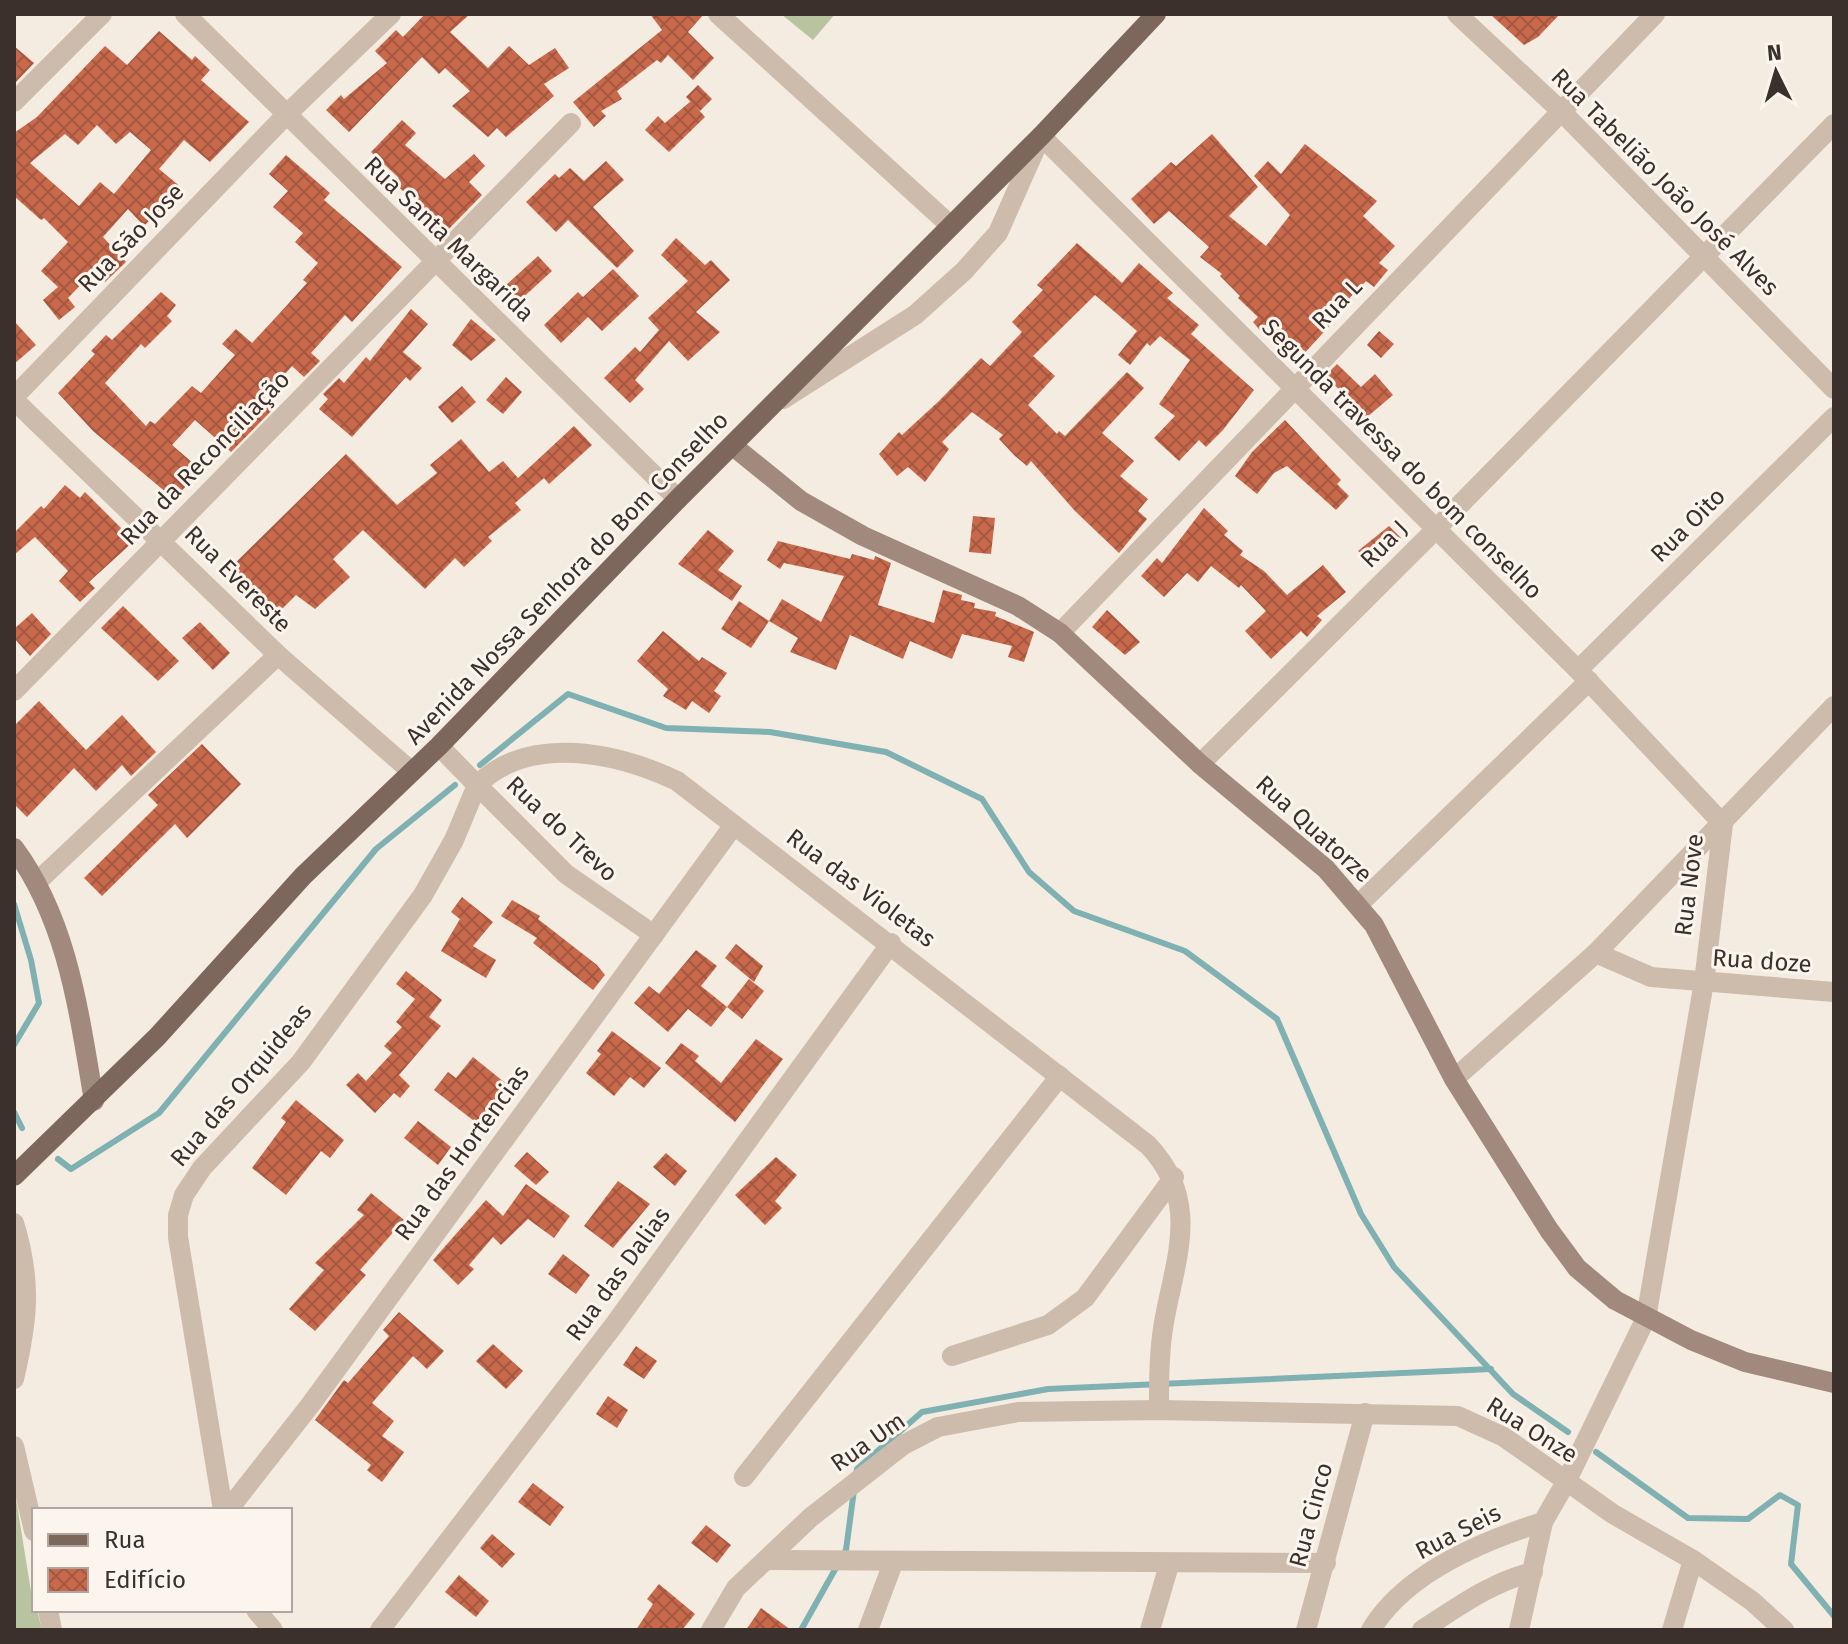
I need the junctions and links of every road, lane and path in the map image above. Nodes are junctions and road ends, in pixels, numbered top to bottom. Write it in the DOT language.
graph roads {
  1 [pos="102,14"];
  2 [pos="185,14"];
  3 [pos="391,14"];
  4 [pos="718,14"];
  5 [pos="1156,14"];
  6 [pos="1457,14"];
  7 [pos="1655,14"];
  8 [pos="14,102"];
  9 [pos="1560,110"];
  10 [pos="286,115"];
  11 [pos="571,123"];
  12 [pos="1834,124"];
  13 [pos="1041,136"];
  14 [pos="951,226"];
  15 [pos="1703,256"];
  16 [pos="433,262"];
  17 [pos="1293,387"];
  18 [pos="1834,389"];
  19 [pos="14,398"];
  20 [pos="775,404"];
  21 [pos="1834,417"];
  22 [pos="733,446"];
  23 [pos="678,499"];
  24 [pos="1435,530"];
  25 [pos="161,540"];
  26 [pos="1060,633"];
  27 [pos="278,655"];
  28 [pos="1584,676"];
  29 [pos="14,691"];
  30 [pos="1834,706"];
  31 [pos="439,746"];
  32 [pos="1200,764"];
  33 [pos="412,772"];
  34 [pos="477,785"];
  35 [pos="1723,824"];
  36 [pos="734,825"];
  37 [pos="14,848"];
  38 [pos="38,881"];
  39 [pos="1359,904"];
  40 [pos="654,935"];
  41 [pos="891,943"];
  42 [pos="1596,953"];
  43 [pos="1704,982"];
  44 [pos="1834,992"];
  45 [pos="1060,1076"];
  46 [pos="1454,1079"];
  47 [pos="94,1101"];
  48 [pos="14,1176"];
  49 [pos="1174,1177"];
  50 [pos="14,1223"];
  51 [pos="1646,1318"];
  52 [pos="952,1356"];
  53 [pos="14,1379"];
  54 [pos="1834,1383"];
  55 [pos="1159,1410"];
  56 [pos="1365,1413"];
  57 [pos="14,1446"];
  58 [pos="744,1477"];
  59 [pos="1566,1482"];
  60 [pos="225,1508"];
  61 [pos="227,1508"];
  62 [pos="32,1522"];
  63 [pos="1543,1522"];
  64 [pos="766,1560"];
  65 [pos="1693,1560"];
  66 [pos="893,1563"];
  67 [pos="1326,1563"];
  68 [pos="1169,1565"];
  69 [pos="1533,1572"];
  70 [pos="258,1612"];
  71 [pos="273,1630"];
  72 [pos="380,1630"];
  73 [pos="711,1630"];
  74 [pos="868,1630"];
  75 [pos="1150,1630"];
  76 [pos="1306,1630"];
  77 [pos="1371,1630"];
  78 [pos="1422,1630"];
  79 [pos="1519,1630"];
  80 [pos="1672,1630"];
  81 [pos="1784,1630"];
  1 -- 8 [label="street"];
  2 -- 10 [label="street, Rua Santa Margarida"];
  3 -- 10 [label="street, Rua São Jose"];
  4 -- 14 [label="street"];
  5 -- 13 [label="main road, Avenida Nossa Senhora do Bom Conselho"];
  6 -- 9 [label="street, Rua Tabelião João José Alves"];
  7 -- 9 [label="street, Rua L"];
  9 -- 15 [label="street, Rua Tabelião João José Alves"];
  9 -- 17 [label="street, Rua L"];
  10 -- 16 [label="street, Rua Santa Margarida"];
  10 -- 19 [label="street, Rua São Jose"];
  11 -- 16 [label="street, Rua da Reconciliação"];
  12 -- 15 [label="street, Rua J"];
  13 -- 14 [label="main road, Avenida Nossa Senhora do Bom Conselho"];
  13 -- 17 [label="street, Segunda travessa do bom conselho"];
  13 -- 20 [label="street"];
  14 -- 20 [label="main road, Avenida Nossa Senhora do Bom Conselho"];
  15 -- 18 [label="street, Rua Tabelião João José Alves"];
  15 -- 24 [label="street, Rua J"];
  16 -- 23 [label="street, Rua Santa Margarida"];
  16 -- 25 [label="street, Rua da Reconciliação"];
  17 -- 24 [label="street, Segunda travessa do bom conselho"];
  17 -- 26 [label="street, Rua L"];
  19 -- 25 [label="street, Rua Evereste"];
  20 -- 22 [label="main road, Avenida Nossa Senhora do Bom Conselho"];
  21 -- 28 [label="street, Rua Oito"];
  22 -- 23 [label="main road, Avenida Nossa Senhora do Bom Conselho"];
  22 -- 26 [label="street, Rua Quatorze"];
  23 -- 31 [label="main road, Avenida Nossa Senhora do Bom Conselho"];
  24 -- 28 [label="street, Segunda travessa do bom conselho"];
  24 -- 32 [label="street, Rua J"];
  25 -- 27 [label="street, Rua Evereste"];
  25 -- 29 [label="street, Rua da Reconciliação"];
  26 -- 32 [label="street, Rua Quatorze"];
  27 -- 33 [label="street, Rua Evereste"];
  27 -- 38 [label="street"];
  28 -- 35 [label="street, Segunda travessa do bom conselho"];
  28 -- 39 [label="street, Rua Oito"];
  30 -- 35 [label="street"];
  31 -- 33 [label="main road, Avenida Nossa Senhora do Bom Conselho"];
  31 -- 34 [label="street"];
  32 -- 39 [label="street, Rua Quatorze"];
  33 -- 47 [label="main road, Avenida Nossa Senhora do Bom Conselho"];
  34 -- 36 [label="street, Rua das Violetas"];
  34 -- 40 [label="street, Rua do Trevo"];
  34 -- 60 [label="street, Rua das Orquideas"];
  35 -- 42 [label="street, Rua Nove"];
  35 -- 43 [label="street, Rua Nove"];
  36 -- 40 [label="street, Rua das Hortencias"];
  36 -- 41 [label="street, Rua das Violetas"];
  37 -- 38 [label="street"];
  38 -- 47 [label="street"];
  39 -- 46 [label="street, Rua Quatorze"];
  40 -- 61 [label="street, Rua das Hortencias"];
  41 -- 45 [label="street, Rua das Violetas"];
  41 -- 72 [label="street, Rua das Dalias"];
  42 -- 43 [label="street, Rua doze"];
  42 -- 46 [label="street, Rua Nove"];
  43 -- 44 [label="street, Rua doze"];
  43 -- 51 [label="street, Rua Nove"];
  45 -- 49 [label="street, Rua das Violetas"];
  45 -- 58 [label="street"];
  46 -- 51 [label="street, Rua Quatorze"];
  47 -- 48 [label="main road, Avenida Nossa Senhora do Bom Conselho"];
  49 -- 52 [label="street"];
  49 -- 55 [label="street"];
  50 -- 53 [label="street"];
  51 -- 54 [label="street, Rua Quatorze"];
  51 -- 59 [label="street, Rua Nove"];
  55 -- 56 [label="street, Rua Onze"];
  55 -- 64 [label="street, Rua Um"];
  56 -- 59 [label="street, Rua Onze"];
  56 -- 67 [label="street, Rua Cinco"];
  57 -- 62 [label="street"];
  59 -- 63 [label="street"];
  59 -- 65 [label="street, Rua Onze"];
  63 -- 69 [label="street"];
  63 -- 77 [label="street, Rua Seis"];
  64 -- 66 [label="street"];
  64 -- 73 [label="street, Rua Um"];
  65 -- 80 [label="street"];
  65 -- 81 [label="street, Rua Onze"];
  66 -- 68 [label="street"];
  66 -- 74 [label="street"];
  67 -- 68 [label="street"];
  67 -- 76 [label="street, Rua Cinco"];
  68 -- 75 [label="street"];
  69 -- 78 [label="street"];
  69 -- 79 [label="street"];
  70 -- 71 [label="street"];
}
